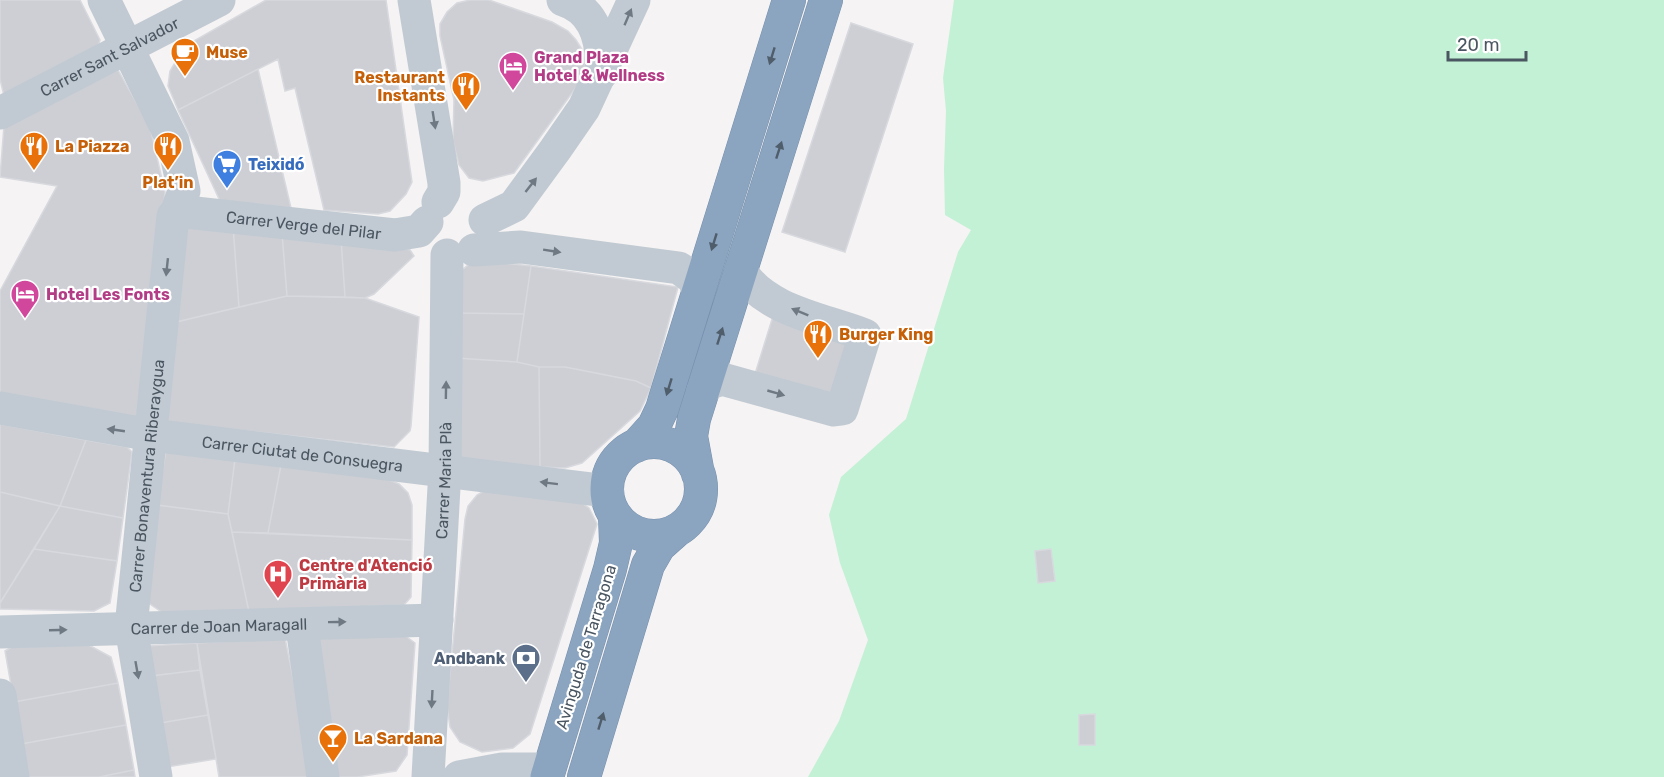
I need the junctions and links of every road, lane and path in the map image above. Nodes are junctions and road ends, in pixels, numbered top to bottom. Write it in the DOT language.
graph roads {
  1 [pos="104,0"];
  2 [pos="219,0"];
  3 [pos="414,0"];
  4 [pos="563,0"];
  5 [pos="634,0"];
  6 [pos="789,0"];
  7 [pos="826,0"];
  8 [pos="129,48"];
  9 [pos="601,76"];
  10 [pos="0,113"];
  11 [pos="178,208"];
  12 [pos="432,212"];
  13 [pos="485,220"];
  14 [pos="460,253"];
  15 [pos="741,271"];
  16 [pos="698,291"];
  17 [pos="703,391"];
  18 [pos="0,408"];
  19 [pos="151,435"];
  20 [pos="636,446"];
  21 [pos="445,470"];
  22 [pos="698,474"];
  23 [pos="611,503"];
  24 [pos="677,530"];
  25 [pos="437,620"];
  26 [pos="131,627"];
  27 [pos="0,632"];
  28 [pos="303,634"];
  29 [pos="0,695"];
  30 [pos="548,773"];
  31 [pos="13,777"];
  32 [pos="156,777"];
  33 [pos="323,777"];
  34 [pos="428,777"];
  35 [pos="459,777"];
  36 [pos="584,777"];
  1 -- 8 [label="street, Carrer Bonaventura Riberaygua"];
  2 -- 8 [label="street, Carrer Sant Salvador"];
  3 -- 12 [label="street, one-way"];
  4 -- 9 [label="street"];
  9 -- 5 [label="street, one-way"];
  6 -- 16 [label="highway, one-way"];
  15 -- 7 [label="highway, one-way"];
  8 -- 10 [label="street, Carrer Sant Salvador"];
  8 -- 11 [label="street, Carrer Bonaventura Riberaygua"];
  13 -- 9 [label="street, one-way"];
  11 -- 12 [label="street, Carrer Verge del Pilar"];
  11 -- 19 [label="street, Carrer Bonaventura Riberaygua, one-way"];
  12 -- 13 [label="street"];
  12 -- 14 [label="street"];
  13 -- 14 [label="street"];
  14 -- 16 [label="street, one-way"];
  21 -- 14 [label="street, Carrer Maria Plà, one-way"];
  17 -- 15 [label="highway, one-way"];
  17 -- 15 [label="street, one-way"];
  16 -- 20 [label="highway, one-way"];
  17 -- 22 [label="highway"];
  19 -- 18 [label="street, Carrer Ciutat de Consuegra, one-way"];
  19 -- 21 [label="street, Carrer Ciutat de Consuegra"];
  19 -- 26 [label="street, Carrer Bonaventura Riberaygua"];
  20 -- 22 [label="highway"];
  20 -- 23 [label="highway"];
  23 -- 21 [label="street, Carrer Ciutat de Consuegra, one-way"];
  21 -- 25 [label="street, Carrer Maria Plà"];
  22 -- 24 [label="highway"];
  23 -- 24 [label="highway"];
  23 -- 30 [label="highway, Avinguda de Tarragona"];
  36 -- 24 [label="highway, one-way"];
  26 -- 25 [label="street, Carrer de Joan Maragall, one-way"];
  25 -- 34 [label="street, Carrer Maria Plà, one-way"];
  27 -- 26 [label="street, Carrer de Joan Maragall, one-way"];
  26 -- 32 [label="street, Carrer Bonaventura Riberaygua, one-way"];
  28 -- 33 [label="street"];
  29 -- 31 [label="street"];
  30 -- 35 [label="street"];
}
